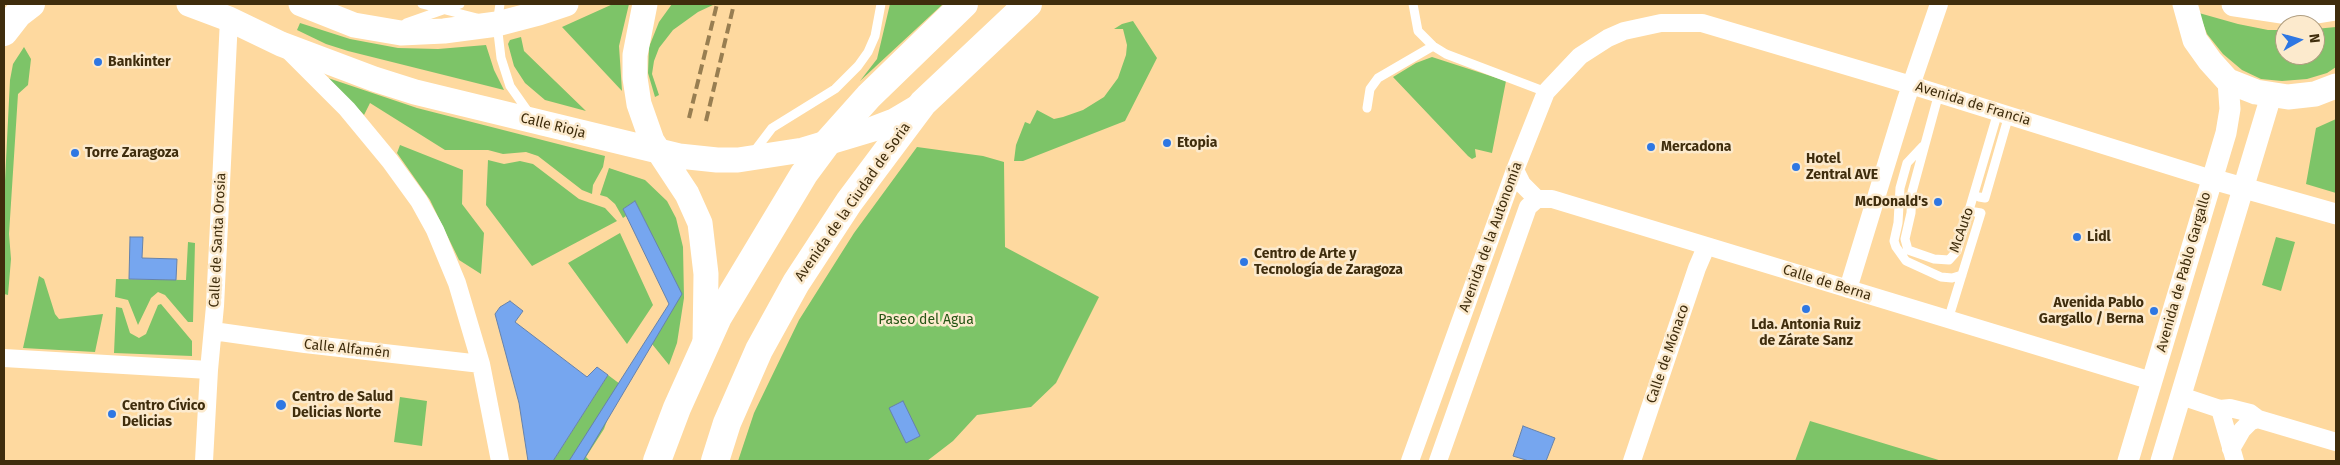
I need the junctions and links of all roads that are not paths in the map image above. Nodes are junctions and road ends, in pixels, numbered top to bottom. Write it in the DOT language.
graph roads {
  1 [pos="31,4"];
  2 [pos="189,4"];
  3 [pos="302,4"];
  4 [pos="422,4"];
  5 [pos="460,4"];
  6 [pos="566,4"];
  7 [pos="645,4"];
  8 [pos="881,4"];
  9 [pos="964,4"];
  10 [pos="1028,4"];
  11 [pos="1413,4"];
  12 [pos="1939,4"];
  13 [pos="2184,4"];
  14 [pos="2234,4"];
  15 [pos="2336,8"];
  16 [pos="447,10"];
  17 [pos="228,11"];
  18 [pos="498,14"];
  19 [pos="383,31"];
  20 [pos="4,32"];
  21 [pos="1608,38"];
  22 [pos="281,44"];
  23 [pos="1433,46"];
  24 [pos="2228,81"];
  25 [pos="1911,85"];
  26 [pos="2336,86"];
  27 [pos="1546,92"];
  28 [pos="1939,93"];
  29 [pos="2271,96"];
  30 [pos="923,103"];
  31 [pos="1367,108"];
  32 [pos="2003,114"];
  33 [pos="536,122"];
  34 [pos="815,146"];
  35 [pos="1923,146"];
  36 [pos="658,152"];
  37 [pos="749,159"];
  38 [pos="1515,170"];
  39 [pos="2212,179"];
  40 [pos="2242,188"];
  41 [pos="1979,196"];
  42 [pos="1537,199"];
  43 [pos="1974,212"];
  44 [pos="2336,214"];
  45 [pos="1706,247"];
  46 [pos="1962,275"];
  47 [pos="1848,289"];
  48 [pos="1948,320"];
  49 [pos="214,331"];
  50 [pos="704,346"];
  51 [pos="4,358"];
  52 [pos="481,364"];
  53 [pos="209,370"];
  54 [pos="2152,381"];
  55 [pos="2181,396"];
  56 [pos="2220,408"];
  57 [pos="2258,418"];
  58 [pos="2336,442"];
  59 [pos="2233,455"];
  60 [pos="204,461"];
  61 [pos="500,461"];
  62 [pos="657,461"];
  63 [pos="715,461"];
  64 [pos="1410,461"];
  65 [pos="1438,461"];
  66 [pos="1632,461"];
  67 [pos="2128,461"];
  68 [pos="2161,461"];
  1 -- 20 [label="main road"];
  2 -- 17 [label="main road, Calle Rioja"];
  3 -- 19 [label="main road"];
  4 -- 16 [label="lane"];
  5 -- 16 [label="lane"];
  6 -- 18 [label="main road"];
  7 -- 36 [label="main road"];
  8 -- 37 [label="lane"];
  9 -- 34 [label="main road"];
  10 -- 30 [label="main road, Avenida de la Ciudad de Soria"];
  11 -- 23 [label="lane"];
  12 -- 25 [label="street"];
  13 -- 24 [label="main road"];
  14 -- 15 [label="main road"];
  16 -- 18 [label="lane"];
  16 -- 19 [label="lane"];
  17 -- 22 [label="main road, Calle Rioja"];
  17 -- 49 [label="street, Calle de Santa Orosia"];
  18 -- 19 [label="main road"];
  18 -- 33 [label="lane"];
  21 -- 25 [label="street, Avenida de Francia"];
  21 -- 27 [label="street, Avenida de la Autonomía"];
  22 -- 33 [label="main road, Calle Rioja"];
  22 -- 52 [label="street"];
  23 -- 27 [label="lane"];
  23 -- 31 [label="lane"];
  24 -- 29 [label="main road"];
  24 -- 39 [label="street, Avenida de Pablo Gargallo"];
  25 -- 28 [label="street, Avenida de Francia"];
  25 -- 47 [label="street"];
  26 -- 29 [label="main road"];
  27 -- 38 [label="street, Avenida de la Autonomía"];
  28 -- 32 [label="street, Avenida de Francia"];
  28 -- 35 [label="lane"];
  29 -- 40 [label="street"];
  30 -- 34 [label="main road, Calle Rioja"];
  30 -- 63 [label="main road, Avenida de la Ciudad de Soria"];
  32 -- 35 [label="lane, McAuto"];
  32 -- 39 [label="street, Avenida de Francia"];
  32 -- 41 [label="lane"];
  33 -- 36 [label="main road, Calle Rioja"];
  34 -- 37 [label="main road, Calle Rioja"];
  34 -- 50 [label="main road"];
  35 -- 46 [label="lane"];
  36 -- 37 [label="main road, Calle Rioja"];
  36 -- 50 [label="main road"];
  38 -- 42 [label="street"];
  38 -- 64 [label="street, Avenida de la Autonomía"];
  39 -- 40 [label="street, Avenida de Francia"];
  39 -- 54 [label="street, Avenida de Pablo Gargallo"];
  40 -- 44 [label="street, Avenida de Francia"];
  40 -- 55 [label="street"];
  42 -- 45 [label="street, Calle de Berna"];
  42 -- 65 [label="street, Avenida de la Autonomía"];
  43 -- 46 [label="lane"];
  45 -- 47 [label="street, Calle de Berna"];
  45 -- 66 [label="street, Calle de Mónaco"];
  46 -- 48 [label="lane"];
  47 -- 48 [label="street, Calle de Berna"];
  48 -- 54 [label="street, Calle de Berna"];
  49 -- 52 [label="street, Calle Alfamén"];
  49 -- 53 [label="street, Calle de Santa Orosia"];
  50 -- 62 [label="main road"];
  51 -- 53 [label="street"];
  52 -- 61 [label="street"];
  53 -- 60 [label="street, Calle de Santa Orosia"];
  54 -- 67 [label="street, Avenida de Pablo Gargallo"];
  55 -- 56 [label="street"];
  55 -- 68 [label="street"];
  56 -- 57 [label="street"];
  56 -- 59 [label="street"];
  57 -- 58 [label="street"];
  57 -- 59 [label="street"];
}
